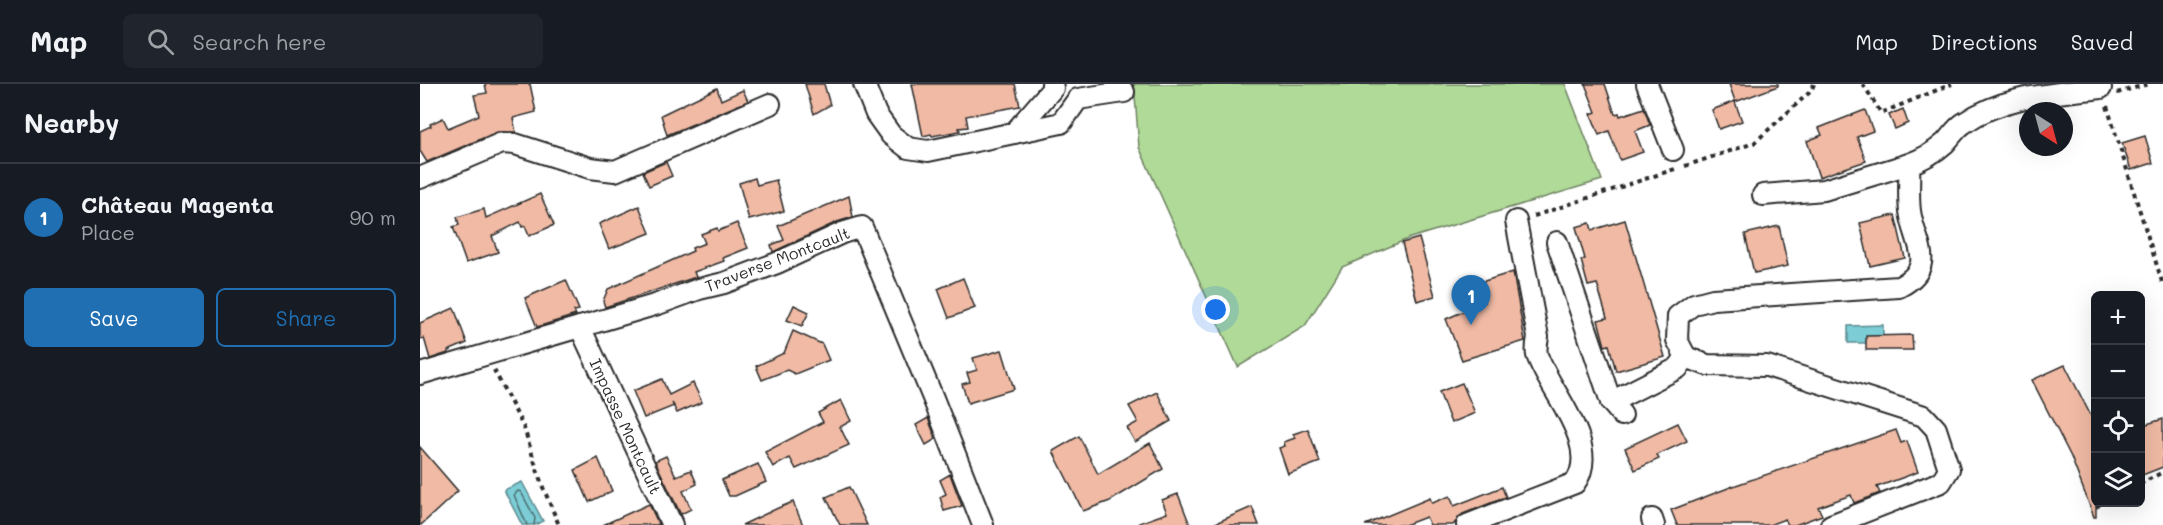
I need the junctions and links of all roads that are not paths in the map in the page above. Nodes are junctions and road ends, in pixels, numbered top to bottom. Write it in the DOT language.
graph roads {
  1 [pos="864,84"];
  2 [pos="1052,84"];
  3 [pos="1647,84"];
  4 [pos="2102,90"];
  5 [pos="1124,92"];
  6 [pos="770,104"];
  7 [pos="1014,133"];
  8 [pos="1673,150"];
  9 [pos="1909,164"];
  10 [pos="420,178"];
  11 [pos="1763,195"];
  12 [pos="1516,221"];
  13 [pos="1557,242"];
  14 [pos="580,327"];
  15 [pos="1686,357"];
  16 [pos="420,374"];
  17 [pos="1489,521"];
  18 [pos="672,525"];
  19 [pos="983,525"];
  20 [pos="1467,525"];
  21 [pos="1831,525"];
  1 -- 7 [label="street"];
  2 -- 7 [label="street"];
  3 -- 8 [label="street"];
  4 -- 9 [label="street"];
  5 -- 7 [label="street"];
  6 -- 10 [label="street"];
  9 -- 11 [label="street"];
  9 -- 15 [label="street"];
  12 -- 17 [label="street"];
  13 -- 15 [label="street"];
  14 -- 16 [label="street, Traverse Montcault"];
  14 -- 18 [label="street, Impasse Montcault"];
  14 -- 19 [label="street, Traverse Montcault"];
  15 -- 21 [label="street"];
  17 -- 20 [label="street"];
}
